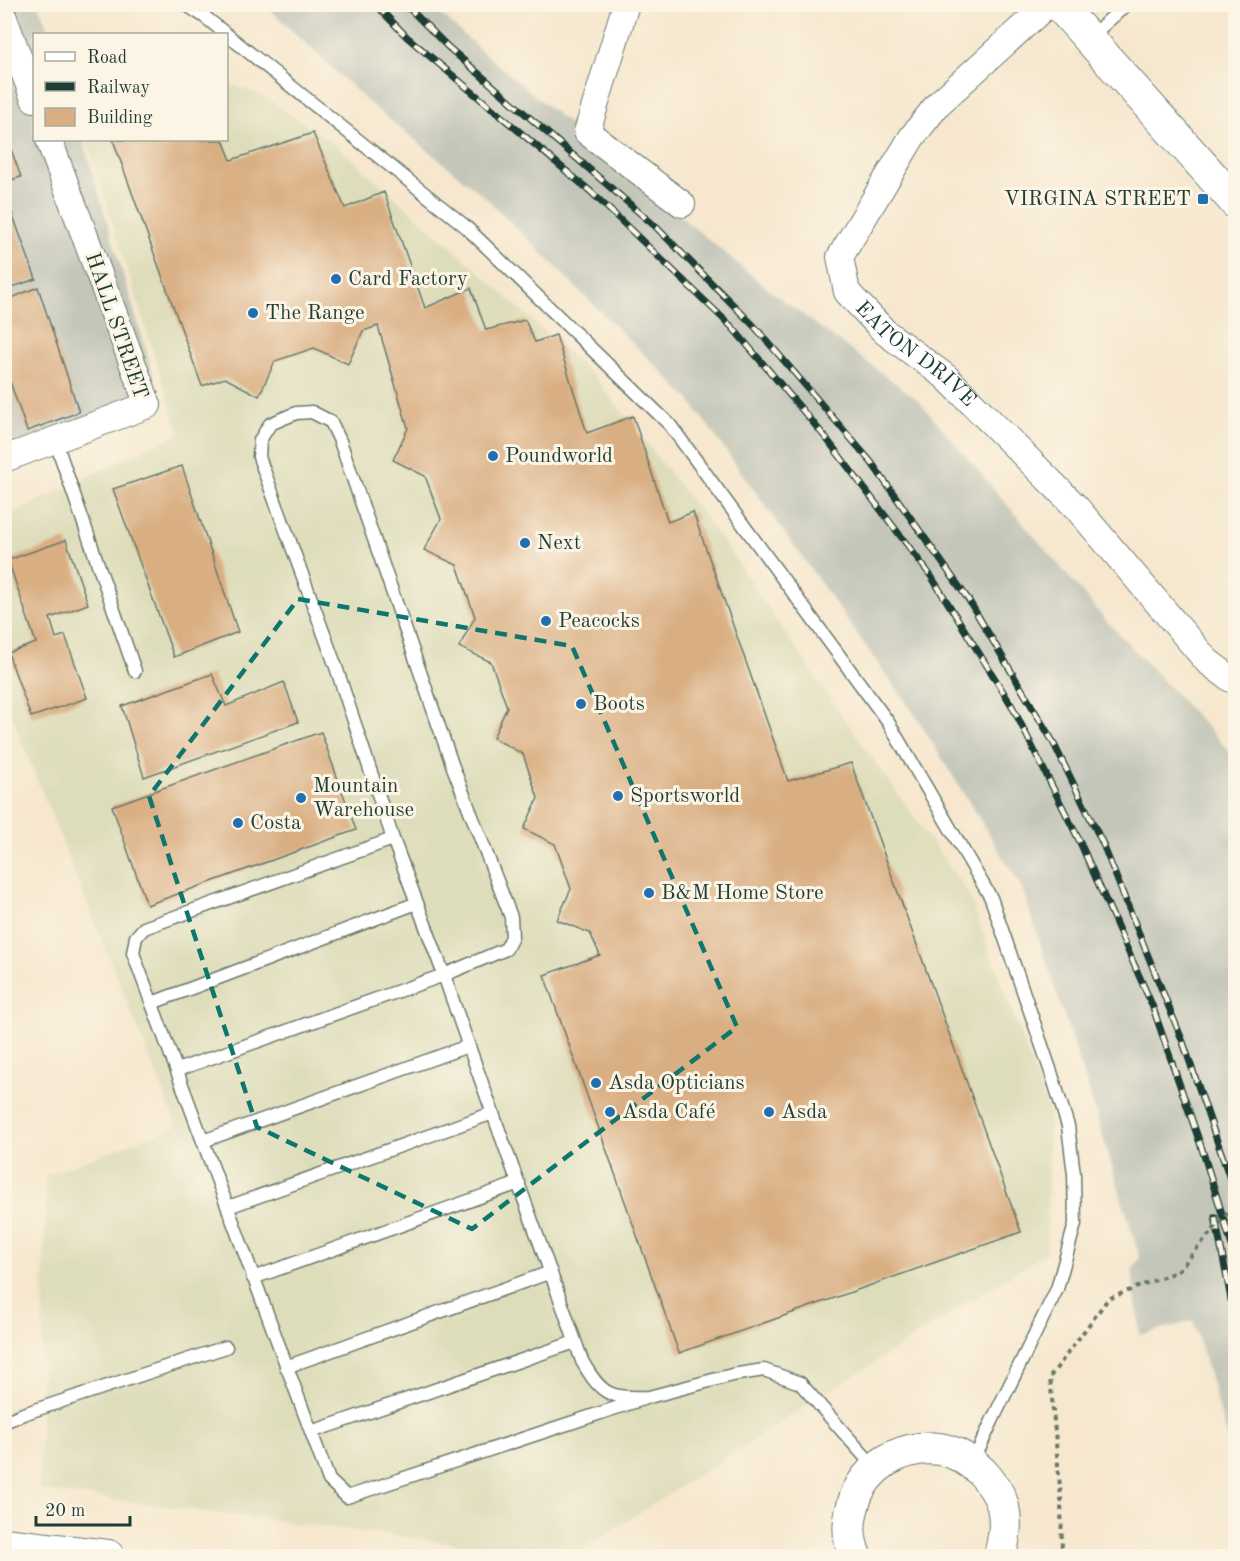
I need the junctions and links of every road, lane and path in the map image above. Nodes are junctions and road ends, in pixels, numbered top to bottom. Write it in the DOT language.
graph roads {
  1 [pos="185,4"];
  2 [pos="626,4"];
  3 [pos="1048,4"];
  4 [pos="1058,4"];
  5 [pos="1127,4"];
  6 [pos="4,18"];
  7 [pos="224,33"];
  8 [pos="228,36"];
  9 [pos="1088,39"];
  10 [pos="33,96"];
  11 [pos="50,141"];
  12 [pos="1236,203"];
  13 [pos="682,204"];
  14 [pos="55,440"];
  15 [pos="4,459"];
  16 [pos="135,671"];
  17 [pos="1236,677"];
  18 [pos="393,839"];
  19 [pos="417,903"];
  20 [pos="444,975"];
  21 [pos="152,1003"];
  22 [pos="468,1046"];
  23 [pos="177,1070"];
  24 [pos="493,1113"];
  25 [pos="203,1141"];
  26 [pos="519,1183"];
  27 [pos="1236,1203"];
  28 [pos="228,1207"];
  29 [pos="551,1272"];
  30 [pos="253,1278"];
  31 [pos="575,1342"];
  32 [pos="226,1347"];
  33 [pos="286,1367"];
  34 [pos="649,1396"];
  35 [pos="4,1422"];
  36 [pos="311,1432"];
  37 [pos="973,1463"];
  38 [pos="875,1468"];
  39 [pos="4,1544"];
  40 [pos="108,1557"];
  41 [pos="855,1557"];
  42 [pos="1000,1557"];
  43 [pos="1062,1557"];
  1 -- 7 [label="lane"];
  2 -- 13 [label="street"];
  3 -- 17 [label="street, EATON DRIVE"];
  4 -- 9 [label="street"];
  5 -- 9 [label="lane"];
  6 -- 10 [label="street"];
  8 -- 37 [label="lane"];
  9 -- 12 [label="street"];
  11 -- 14 [label="street, HALL STREET"];
  14 -- 15 [label="street, HALL STREET"];
  14 -- 16 [label="lane"];
  18 -- 19 [label="lane"];
  18 -- 20 [label="lane"];
  18 -- 21 [label="lane"];
  19 -- 20 [label="lane"];
  19 -- 21 [label="lane"];
  20 -- 22 [label="lane"];
  20 -- 23 [label="lane"];
  21 -- 23 [label="lane"];
  22 -- 24 [label="lane"];
  22 -- 25 [label="lane"];
  23 -- 25 [label="lane"];
  24 -- 26 [label="lane"];
  24 -- 28 [label="lane"];
  25 -- 28 [label="lane"];
  26 -- 29 [label="lane"];
  26 -- 30 [label="lane"];
  27 -- 43 [label="path, bridge"];
  28 -- 30 [label="lane"];
  29 -- 31 [label="lane"];
  29 -- 33 [label="lane"];
  30 -- 33 [label="lane"];
  31 -- 34 [label="lane"];
  31 -- 36 [label="lane"];
  32 -- 35 [label="lane"];
  33 -- 36 [label="lane"];
  34 -- 36 [label="lane"];
  34 -- 38 [label="lane"];
  37 -- 38 [label="street"];
  37 -- 42 [label="street"];
  38 -- 41 [label="street"];
  39 -- 40 [label="street"];
}
